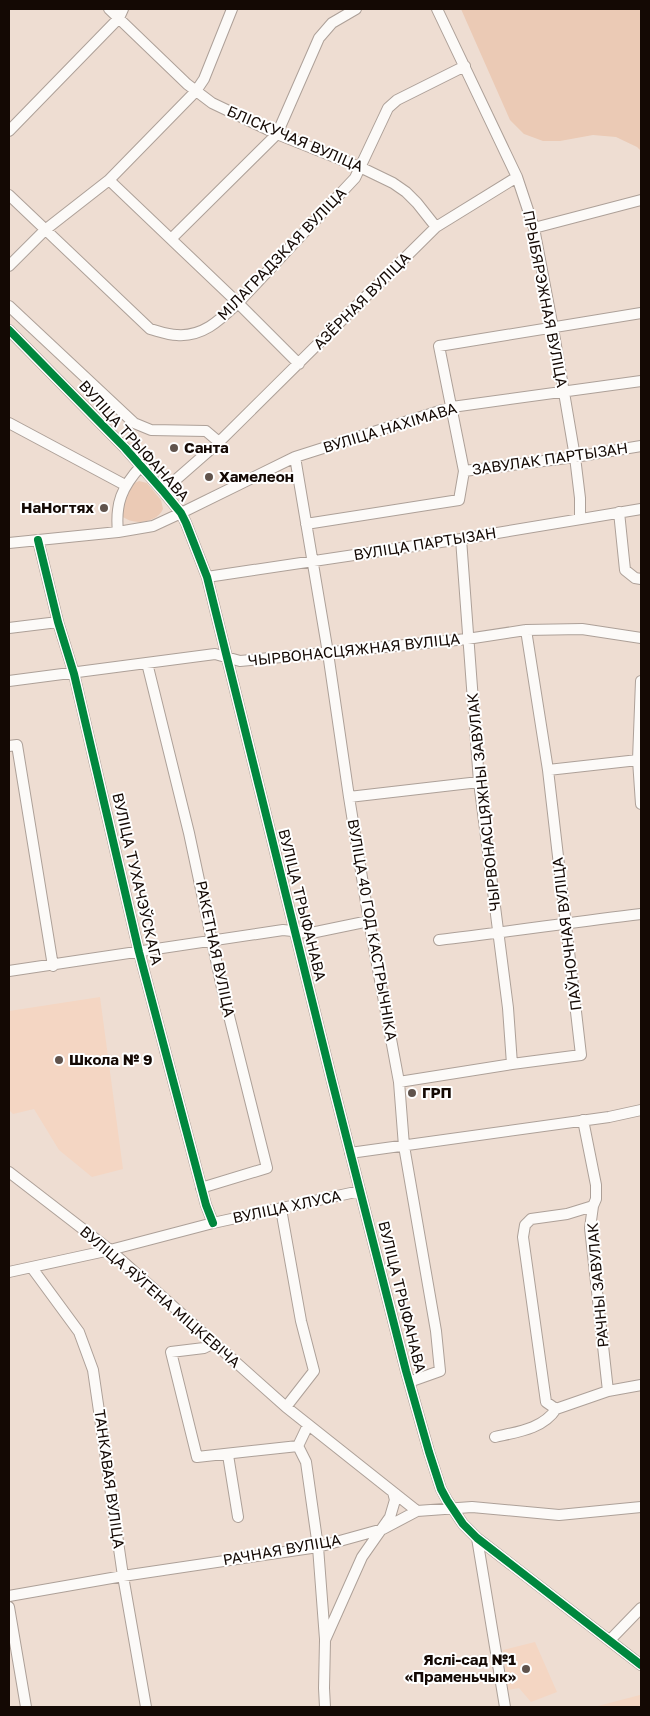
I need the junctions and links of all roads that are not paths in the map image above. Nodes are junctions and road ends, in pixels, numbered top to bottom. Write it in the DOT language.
graph roads {
  1 [pos="109,9"];
  2 [pos="232,9"];
  3 [pos="356,9"];
  4 [pos="437,9"];
  5 [pos="121,13"];
  6 [pos="465,66"];
  7 [pos="196,91"];
  8 [pos="9,131"];
  9 [pos="277,134"];
  10 [pos="362,168"];
  11 [pos="517,177"];
  12 [pos="109,180"];
  13 [pos="9,195"];
  14 [pos="641,200"];
  15 [pos="436,227"];
  16 [pos="534,228"];
  17 [pos="44,230"];
  18 [pos="171,239"];
  19 [pos="9,266"];
  20 [pos="238,303"];
  21 [pos="9,306"];
  22 [pos="641,313"];
  23 [pos="553,328"];
  24 [pos="9,330"];
  25 [pos="299,364"];
  26 [pos="641,381"];
  27 [pos="564,391"];
  28 [pos="452,407"];
  29 [pos="9,423"];
  30 [pos="219,442"];
  31 [pos="641,446"];
  32 [pos="294,457"];
  33 [pos="575,457"];
  34 [pos="141,466"];
  35 [pos="464,471"];
  36 [pos="125,485"];
  37 [pos="164,491"];
  38 [pos="641,508"];
  39 [pos="619,512"];
  40 [pos="181,513"];
  41 [pos="580,518"];
  42 [pos="306,524"];
  43 [pos="118,532"];
  44 [pos="461,539"];
  45 [pos="38,540"];
  46 [pos="9,543"];
  47 [pos="313,561"];
  48 [pos="207,577"];
  49 [pos="641,579"];
  50 [pos="58,622"];
  51 [pos="9,628"];
  52 [pos="526,630"];
  53 [pos="641,638"];
  54 [pos="467,639"];
  55 [pos="328,654"];
  56 [pos="228,658"];
  57 [pos="147,663"];
  58 [pos="74,674"];
  59 [pos="9,681"];
  60 [pos="641,681"];
  61 [pos="9,746"];
  62 [pos="638,760"];
  63 [pos="548,770"];
  64 [pos="479,782"];
  65 [pos="348,798"];
  66 [pos="641,804"];
  67 [pos="641,914"];
  68 [pos="369,921"];
  69 [pos="566,922"];
  70 [pos="295,932"];
  71 [pos="498,933"];
  72 [pos="439,940"];
  73 [pos="213,941"];
  74 [pos="139,952"];
  75 [pos="53,966"];
  76 [pos="9,971"];
  77 [pos="512,1064"];
  78 [pos="399,1082"];
  79 [pos="641,1110"];
  80 [pos="583,1120"];
  81 [pos="404,1146"];
  82 [pos="350,1153"];
  83 [pos="9,1172"];
  84 [pos="201,1188"];
  85 [pos="360,1191"];
  86 [pos="593,1206"];
  87 [pos="281,1209"];
  88 [pos="213,1224"];
  89 [pos="110,1250"];
  90 [pos="32,1268"];
  91 [pos="9,1272"];
  92 [pos="214,1343"];
  93 [pos="409,1382"];
  94 [pos="641,1385"];
  95 [pos="608,1391"];
  96 [pos="286,1407"];
  97 [pos="556,1409"];
  98 [pos="308,1425"];
  99 [pos="495,1437"];
  100 [pos="298,1446"];
  101 [pos="228,1454"];
  102 [pos="393,1492"];
  103 [pos="641,1507"];
  104 [pos="452,1508"];
  105 [pos="417,1511"];
  106 [pos="238,1517"];
  107 [pos="383,1529"];
  108 [pos="477,1538"];
  109 [pos="318,1547"];
  110 [pos="123,1576"];
  111 [pos="9,1596"];
  112 [pos="9,1607"];
  113 [pos="641,1608"];
  114 [pos="325,1640"];
  115 [pos="610,1640"];
  116 [pos="641,1665"];
  117 [pos="26,1707"];
  118 [pos="146,1707"];
  119 [pos="325,1707"];
  120 [pos="505,1707"];
  1 -- 5 [label="street, БЛІСКУЧАЯ ВУЛІЦА"];
  2 -- 7 [label="street"];
  3 -- 9 [label="street"];
  4 -- 6 [label="street, ПРЫБЯРЭЖНАЯ ВУЛІЦА"];
  5 -- 7 [label="street, БЛІСКУЧАЯ ВУЛІЦА"];
  5 -- 8 [label="street"];
  6 -- 10 [label="street, МІЛАГРАДЗКАЯ ВУЛІЦА"];
  6 -- 11 [label="street, ПРЫБЯРЭЖНАЯ ВУЛІЦА"];
  7 -- 9 [label="street, БЛІСКУЧАЯ ВУЛІЦА"];
  7 -- 12 [label="street"];
  9 -- 10 [label="street, БЛІСКУЧАЯ ВУЛІЦА"];
  9 -- 18 [label="street"];
  10 -- 15 [label="street, БЛІСКУЧАЯ ВУЛІЦА"];
  10 -- 20 [label="street, МІЛАГРАДЗКАЯ ВУЛІЦА"];
  11 -- 15 [label="street, АЗЁРНАЯ ВУЛІЦА"];
  11 -- 16 [label="street, ПРЫБЯРЭЖНАЯ ВУЛІЦА"];
  12 -- 17 [label="street"];
  12 -- 18 [label="street"];
  13 -- 17 [label="street, МІЛАГРАДЗКАЯ ВУЛІЦА"];
  14 -- 16 [label="street"];
  15 -- 25 [label="street, АЗЁРНАЯ ВУЛІЦА"];
  16 -- 23 [label="street, ПРЫБЯРЭЖНАЯ ВУЛІЦА"];
  17 -- 19 [label="street"];
  17 -- 20 [label="street, МІЛАГРАДЗКАЯ ВУЛІЦА"];
  18 -- 20 [label="street"];
  20 -- 25 [label="street"];
  21 -- 30 [label="street"];
  22 -- 23 [label="street"];
  23 -- 27 [label="street, ПРЫБЯРЭЖНАЯ ВУЛІЦА"];
  23 -- 28 [label="street"];
  24 -- 34 [label="street, ВУЛІЦА ТРЫФАНАВА"];
  25 -- 30 [label="street, АЗЁРНАЯ ВУЛІЦА"];
  26 -- 27 [label="street, ВУЛІЦА НАХІМАВА"];
  27 -- 28 [label="street, ВУЛІЦА НАХІМАВА"];
  27 -- 33 [label="street, ПРЫБЯРЭЖНАЯ ВУЛІЦА"];
  28 -- 32 [label="street, ВУЛІЦА НАХІМАВА"];
  28 -- 35 [label="street"];
  29 -- 36 [label="street"];
  30 -- 37 [label="street, АЗЁРНАЯ ВУЛІЦА"];
  31 -- 33 [label="street, ЗАВУЛАК ПАРТЫЗАН"];
  32 -- 40 [label="street, ВУЛІЦА НАХІМАВА"];
  32 -- 42 [label="street, ВУЛІЦА 40 ГОД КАСТРЫЧНІКА"];
  33 -- 35 [label="street, ЗАВУЛАК ПАРТЫЗАН"];
  33 -- 41 [label="street, ПРЫБЯРЭЖНАЯ ВУЛІЦА"];
  34 -- 36 [label="street"];
  34 -- 37 [label="street, ВУЛІЦА ТРЫФАНАВА"];
  35 -- 42 [label="street, ЗАВУЛАК ПАРТЫЗАН"];
  36 -- 43 [label="street"];
  37 -- 40 [label="street, ВУЛІЦА ТРЫФАНАВА"];
  38 -- 39 [label="street, ВУЛІЦА ПАРТЫЗАН"];
  39 -- 41 [label="street, ВУЛІЦА ПАРТЫЗАН"];
  39 -- 49 [label="street"];
  40 -- 43 [label="street, ВУЛІЦА НАХІМАВА"];
  40 -- 48 [label="street, ВУЛІЦА ТРЫФАНАВА"];
  41 -- 44 [label="street, ВУЛІЦА ПАРТЫЗАН"];
  42 -- 47 [label="street, ВУЛІЦА 40 ГОД КАСТРЫЧНІКА"];
  43 -- 45 [label="street, ВУЛІЦА НАХІМАВА"];
  44 -- 47 [label="street, ВУЛІЦА ПАРТЫЗАН"];
  44 -- 54 [label="street, ЧЫРВОНАСЦЯЖНЫ ЗАВУЛАК"];
  45 -- 46 [label="street, ВУЛІЦА НАХІМАВА"];
  45 -- 50 [label="street, ВУЛІЦА ТУХАЧЭЎСКАГА"];
  47 -- 48 [label="street, ВУЛІЦА ПАРТЫЗАН"];
  47 -- 55 [label="street, ВУЛІЦА 40 ГОД КАСТРЫЧНІКА"];
  48 -- 56 [label="street, ВУЛІЦА ТРЫФАНАВА"];
  50 -- 51 [label="street"];
  50 -- 58 [label="street, ВУЛІЦА ТУХАЧЭЎСКАГА"];
  52 -- 53 [label="street, ЧЫРВОНАСЦЯЖНАЯ ВУЛІЦА"];
  52 -- 54 [label="street, ЧЫРВОНАСЦЯЖНАЯ ВУЛІЦА"];
  52 -- 63 [label="street, ПАЎНОЧНАЯ ВУЛІЦА"];
  54 -- 55 [label="street, ЧЫРВОНАСЦЯЖНАЯ ВУЛІЦА"];
  54 -- 64 [label="street, ЧЫРВОНАСЦЯЖНЫ ЗАВУЛАК"];
  55 -- 56 [label="street, ЧЫРВОНАСЦЯЖНАЯ ВУЛІЦА"];
  55 -- 65 [label="street, ВУЛІЦА 40 ГОД КАСТРЫЧНІКА"];
  56 -- 57 [label="street, ЧЫРВОНАСЦЯЖНАЯ ВУЛІЦА"];
  56 -- 70 [label="street, ВУЛІЦА ТРЫФАНАВА"];
  57 -- 58 [label="street, ЧЫРВОНАСЦЯЖНАЯ ВУЛІЦА"];
  57 -- 73 [label="street, РАКЕТНАЯ ВУЛІЦА"];
  58 -- 59 [label="street, ЧЫРВОНАСЦЯЖНАЯ ВУЛІЦА"];
  58 -- 74 [label="street, ВУЛІЦА ТУХАЧЭЎСКАГА"];
  60 -- 62 [label="street"];
  61 -- 75 [label="street"];
  62 -- 63 [label="street"];
  62 -- 66 [label="street"];
  63 -- 69 [label="street, ПАЎНОЧНАЯ ВУЛІЦА"];
  64 -- 65 [label="street"];
  64 -- 71 [label="street, ЧЫРВОНАСЦЯЖНЫ ЗАВУЛАК"];
  65 -- 68 [label="street, ВУЛІЦА 40 ГОД КАСТРЫЧНІКА"];
  67 -- 69 [label="street"];
  68 -- 70 [label="street"];
  68 -- 78 [label="street, ВУЛІЦА 40 ГОД КАСТРЫЧНІКА"];
  69 -- 71 [label="street"];
  69 -- 77 [label="street, ПАЎНОЧНАЯ ВУЛІЦА"];
  70 -- 73 [label="street"];
  70 -- 82 [label="street, ВУЛІЦА ТРЫФАНАВА"];
  71 -- 72 [label="street"];
  71 -- 77 [label="street, ЧЫРВОНАСЦЯЖНЫ ЗАВУЛАК"];
  73 -- 74 [label="street"];
  73 -- 84 [label="street, РАКЕТНАЯ ВУЛІЦА"];
  74 -- 75 [label="street"];
  74 -- 84 [label="street, ВУЛІЦА ТУХАЧЭЎСКАГА"];
  75 -- 76 [label="street"];
  77 -- 78 [label="street, ПАЎНОЧНАЯ ВУЛІЦА"];
  78 -- 81 [label="street, ВУЛІЦА 40 ГОД КАСТРЫЧНІКА"];
  79 -- 80 [label="street"];
  80 -- 81 [label="street"];
  80 -- 86 [label="street, РАЧНЫ ЗАВУЛАК"];
  81 -- 82 [label="street"];
  81 -- 93 [label="street, ВУЛІЦА 40 ГОД КАСТРЫЧНІКА"];
  82 -- 85 [label="street, ВУЛІЦА ТРЫФАНАВА"];
  83 -- 89 [label="street, ВУЛІЦА ЯЎГЕНА МІЦКЕВІЧА"];
  84 -- 88 [label="street, ВУЛІЦА ТУХАЧЭЎСКАГА"];
  85 -- 87 [label="street, ВУЛІЦА ХЛУСА"];
  85 -- 93 [label="street, ВУЛІЦА ТРЫФАНАВА"];
  86 -- 95 [label="street, РАЧНЫ ЗАВУЛАК"];
  86 -- 97 [label="street"];
  87 -- 88 [label="street, ВУЛІЦА ХЛУСА"];
  87 -- 96 [label="street"];
  88 -- 89 [label="street, ВУЛІЦА ХЛУСА"];
  89 -- 90 [label="street, ВУЛІЦА ХЛУСА"];
  89 -- 92 [label="street, ВУЛІЦА ЯЎГЕНА МІЦКЕВІЧА"];
  90 -- 91 [label="street, ВУЛІЦА ХЛУСА"];
  90 -- 110 [label="street, ТАНКАВАЯ ВУЛІЦА"];
  92 -- 96 [label="street, ВУЛІЦА ЯЎГЕНА МІЦКЕВІЧА"];
  92 -- 101 [label="street"];
  93 -- 104 [label="street, ВУЛІЦА ТРЫФАНАВА"];
  94 -- 95 [label="street"];
  95 -- 97 [label="street"];
  96 -- 98 [label="street, ВУЛІЦА ЯЎГЕНА МІЦКЕВІЧА"];
  97 -- 99 [label="street"];
  98 -- 100 [label="street"];
  98 -- 102 [label="street, ВУЛІЦА ЯЎГЕНА МІЦКЕВІЧА"];
  100 -- 101 [label="street"];
  100 -- 109 [label="street"];
  101 -- 106 [label="street"];
  102 -- 105 [label="street, ВУЛІЦА ЯЎГЕНА МІЦКЕВІЧА"];
  102 -- 107 [label="street"];
  103 -- 104 [label="street, РАЧНАЯ ВУЛІЦА"];
  104 -- 105 [label="street, РАЧНАЯ ВУЛІЦА"];
  104 -- 108 [label="street, ВУЛІЦА ТРЫФАНАВА"];
  105 -- 107 [label="street, РАЧНАЯ ВУЛІЦА"];
  107 -- 109 [label="street, РАЧНАЯ ВУЛІЦА"];
  107 -- 114 [label="street"];
  108 -- 115 [label="street, ВУЛІЦА ТРЫФАНАВА"];
  108 -- 120 [label="street"];
  109 -- 110 [label="street, РАЧНАЯ ВУЛІЦА"];
  109 -- 114 [label="street"];
  110 -- 111 [label="street, РАЧНАЯ ВУЛІЦА"];
  110 -- 118 [label="street, ТАНКАВАЯ ВУЛІЦА"];
  112 -- 117 [label="street"];
  113 -- 115 [label="street"];
  114 -- 119 [label="street"];
  115 -- 116 [label="street, ВУЛІЦА ТРЫФАНАВА"];
}
